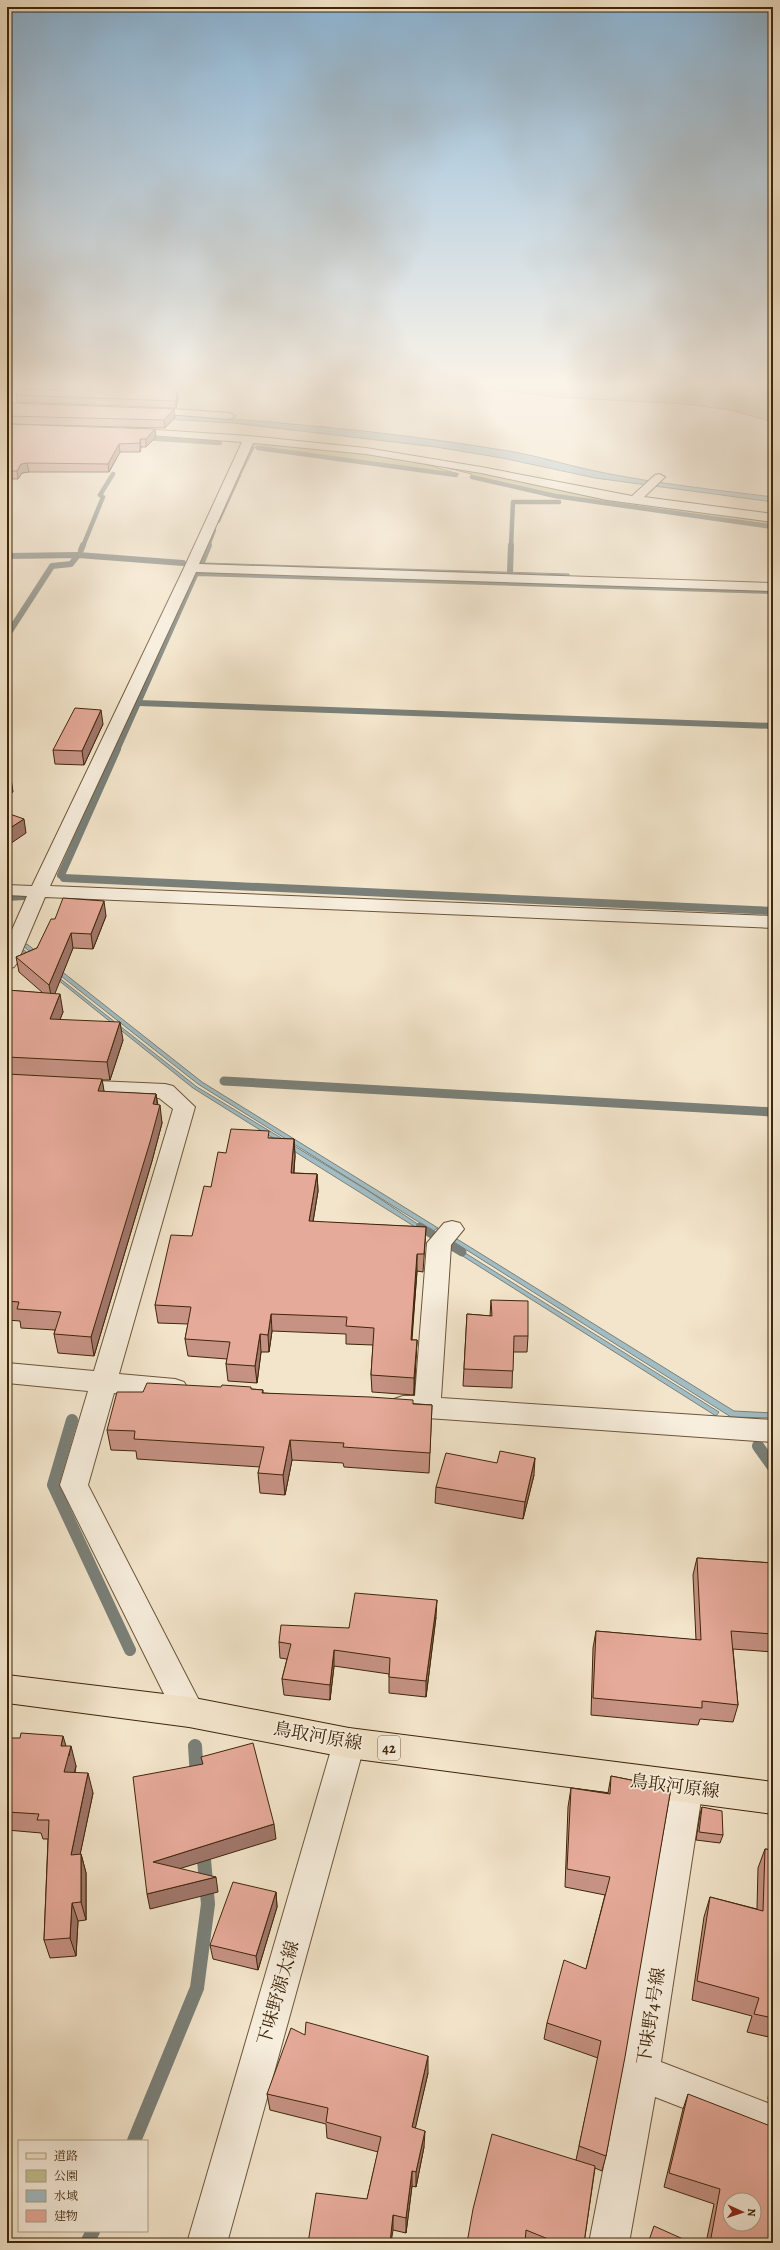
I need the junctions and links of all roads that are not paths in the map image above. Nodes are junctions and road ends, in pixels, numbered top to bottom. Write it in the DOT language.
graph roads {
  1 [pos="227,487"];
  2 [pos="576,487"];
  3 [pos="648,487"];
  4 [pos="636,498"];
  5 [pos="773,518"];
  6 [pos="191,568"];
  7 [pos="773,587"];
  8 [pos="7,890"];
  9 [pos="39,890"];
  10 [pos="773,922"];
  11 [pos="7,964"];
  12 [pos="54,1086"];
  13 [pos="452,1229"];
  14 [pos="7,1373"];
  15 [pos="104,1383"];
  16 [pos="198,1391"];
  17 [pos="380,1404"];
  18 [pos="427,1408"];
  19 [pos="773,1431"];
  20 [pos="7,1689"];
  21 [pos="189,1712"];
  22 [pos="350,1743"];
  23 [pos="687,1787"];
  24 [pos="773,1798"];
  25 [pos="642,2073"];
  26 [pos="773,2124"];
  27 [pos="208,2243"];
  28 [pos="609,2243"];
  1 -- 6 [label="street"];
  2 -- 4 [label="street"];
  3 -- 4 [label="street"];
  4 -- 5 [label="street"];
  6 -- 7 [label="street"];
  6 -- 9 [label="street"];
  8 -- 9 [label="street"];
  9 -- 10 [label="street"];
  9 -- 11 [label="street"];
  12 -- 15 [label="street"];
  13 -- 18 [label="street"];
  14 -- 15 [label="street"];
  15 -- 16 [label="street"];
  15 -- 21 [label="street"];
  17 -- 18 [label="street"];
  18 -- 19 [label="street"];
  20 -- 21 [label="main road, 鳥取河原線 / 42"];
  21 -- 22 [label="main road, 鳥取河原線 / 42"];
  22 -- 23 [label="main road, 鳥取河原線 / 42"];
  22 -- 27 [label="street, 下味野源太線"];
  23 -- 24 [label="main road, 鳥取河原線 / 42"];
  23 -- 25 [label="street, 下味野4号線"];
  25 -- 26 [label="street"];
  25 -- 28 [label="street, 下味野4号線"];
}
